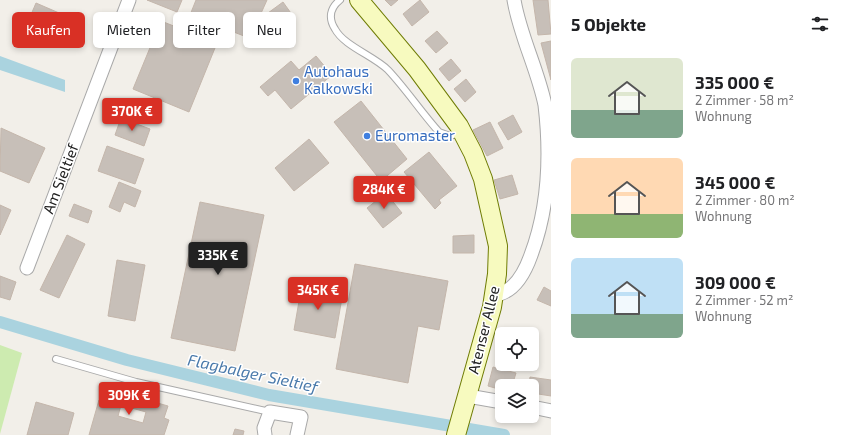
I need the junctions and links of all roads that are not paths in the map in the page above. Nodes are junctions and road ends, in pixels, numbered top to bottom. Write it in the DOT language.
graph roads {
  1 [pos="129,0"];
  2 [pos="340,0"];
  3 [pos="359,0"];
  4 [pos="513,1"];
  5 [pos="462,132"];
  6 [pos="550,188"];
  7 [pos="27,268"];
  8 [pos="494,295"];
  9 [pos="56,359"];
  10 [pos="495,402"];
  11 [pos="466,404"];
  12 [pos="539,408"];
  13 [pos="551,411"];
  14 [pos="270,412"];
  15 [pos="265,435"];
  16 [pos="297,435"];
  17 [pos="456,435"];
  1 -- 7 [label="street, Am Sieltief"];
  2 -- 5 [label="lane"];
  3 -- 5 [label="street, Atenser Allee"];
  4 -- 6 [label="street"];
  5 -- 8 [label="street, Atenser Allee"];
  6 -- 8 [label="street"];
  8 -- 11 [label="street, Atenser Allee"];
  9 -- 14 [label="lane"];
  10 -- 11 [label="street"];
  11 -- 17 [label="street, Atenser Allee"];
  12 -- 13 [label="street"];
  14 -- 15 [label="street"];
  14 -- 16 [label="street"];
}
